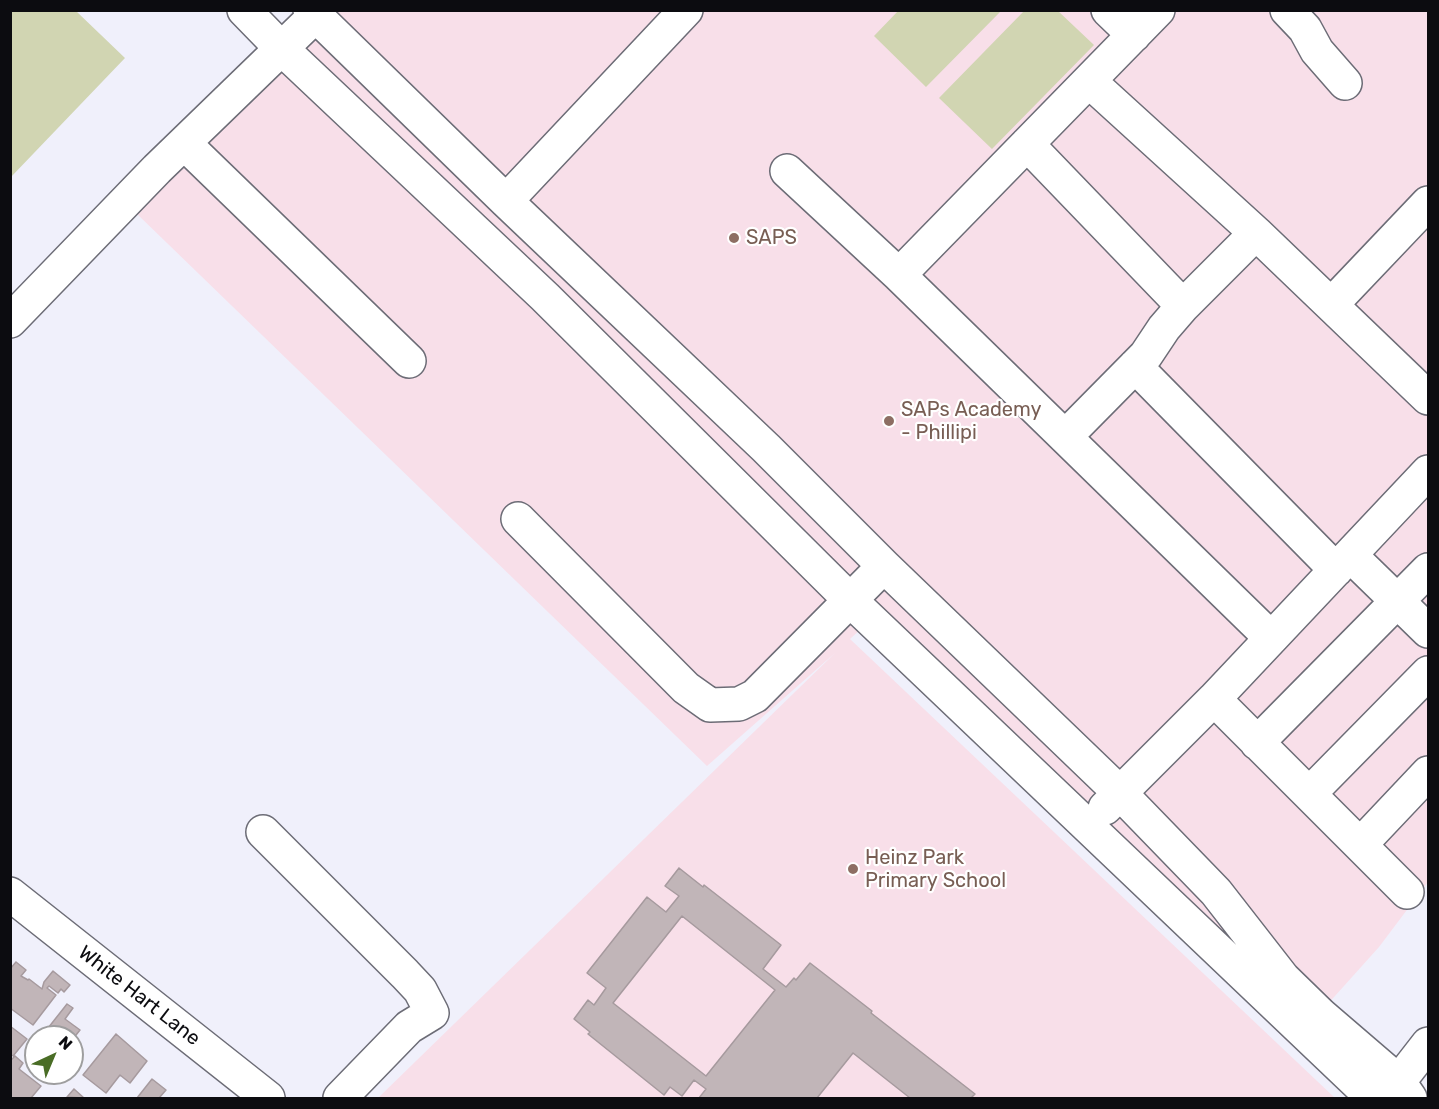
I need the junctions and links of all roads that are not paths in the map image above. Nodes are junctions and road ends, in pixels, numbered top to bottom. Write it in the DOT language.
graph roads {
  1 [pos="244,10"];
  2 [pos="686,10"];
  3 [pos="1108,10"];
  4 [pos="1158,10"];
  5 [pos="1287,10"];
  6 [pos="312,13"];
  7 [pos="1134,35"];
  8 [pos="281,48"];
  9 [pos="1089,81"];
  10 [pos="1345,83"];
  11 [pos="184,143"];
  12 [pos="1027,144"];
  13 [pos="787,171"];
  14 [pos="506,201"];
  15 [pos="1428,203"];
  16 [pos="1256,233"];
  17 [pos="577,268"];
  18 [pos="899,275"];
  19 [pos="545,297"];
  20 [pos="1331,305"];
  21 [pos="1183,306"];
  22 [pos="10,321"];
  23 [pos="410,361"];
  24 [pos="1135,366"];
  25 [pos="1428,398"];
  26 [pos="1065,437"];
  27 [pos="1428,472"];
  28 [pos="518,519"];
  29 [pos="1343,562"];
  30 [pos="884,566"];
  31 [pos="1428,570"];
  32 [pos="850,600"];
  33 [pos="1398,601"];
  34 [pos="1428,631"];
  35 [pos="1271,638"];
  36 [pos="1428,673"];
  37 [pos="1214,699"];
  38 [pos="1257,743"];
  39 [pos="1428,773"];
  40 [pos="1120,793"];
  41 [pos="1308,794"];
  42 [pos="1087,826"];
  43 [pos="263,832"];
  44 [pos="1360,845"];
  45 [pos="1407,892"];
  46 [pos="10,894"];
  47 [pos="1244,953"];
  48 [pos="1428,1044"];
  49 [pos="1392,1094"];
  50 [pos="268,1098"];
  51 [pos="340,1098"];
  1 -- 8 [label="street"];
  2 -- 14 [label="street"];
  3 -- 7 [label="street"];
  4 -- 7 [label="street"];
  5 -- 10 [label="street"];
  6 -- 8 [label="street"];
  6 -- 14 [label="street"];
  7 -- 9 [label="street"];
  8 -- 11 [label="street"];
  8 -- 19 [label="street"];
  9 -- 12 [label="street"];
  9 -- 16 [label="street"];
  11 -- 22 [label="street"];
  11 -- 23 [label="street"];
  12 -- 18 [label="street"];
  12 -- 21 [label="street"];
  13 -- 18 [label="street"];
  14 -- 17 [label="street"];
  15 -- 20 [label="street"];
  16 -- 20 [label="street"];
  16 -- 21 [label="street"];
  17 -- 19 [label="street"];
  17 -- 30 [label="street"];
  18 -- 26 [label="street"];
  19 -- 32 [label="street"];
  20 -- 25 [label="street"];
  21 -- 24 [label="street"];
  24 -- 26 [label="street"];
  24 -- 29 [label="street"];
  26 -- 35 [label="street"];
  27 -- 29 [label="street"];
  28 -- 32 [label="street"];
  29 -- 33 [label="street"];
  29 -- 35 [label="street"];
  30 -- 32 [label="street"];
  30 -- 40 [label="street"];
  31 -- 33 [label="street"];
  32 -- 42 [label="street"];
  33 -- 34 [label="street"];
  33 -- 38 [label="street"];
  35 -- 37 [label="street"];
  36 -- 41 [label="street"];
  37 -- 38 [label="street"];
  37 -- 40 [label="street"];
  38 -- 41 [label="street"];
  39 -- 44 [label="street"];
  40 -- 42 [label="street"];
  40 -- 47 [label="street"];
  41 -- 44 [label="street"];
  42 -- 47 [label="street"];
  43 -- 51 [label="street"];
  44 -- 45 [label="street"];
  46 -- 50 [label="street, White Hart Lane"];
  47 -- 49 [label="street"];
  48 -- 49 [label="street"];
}
